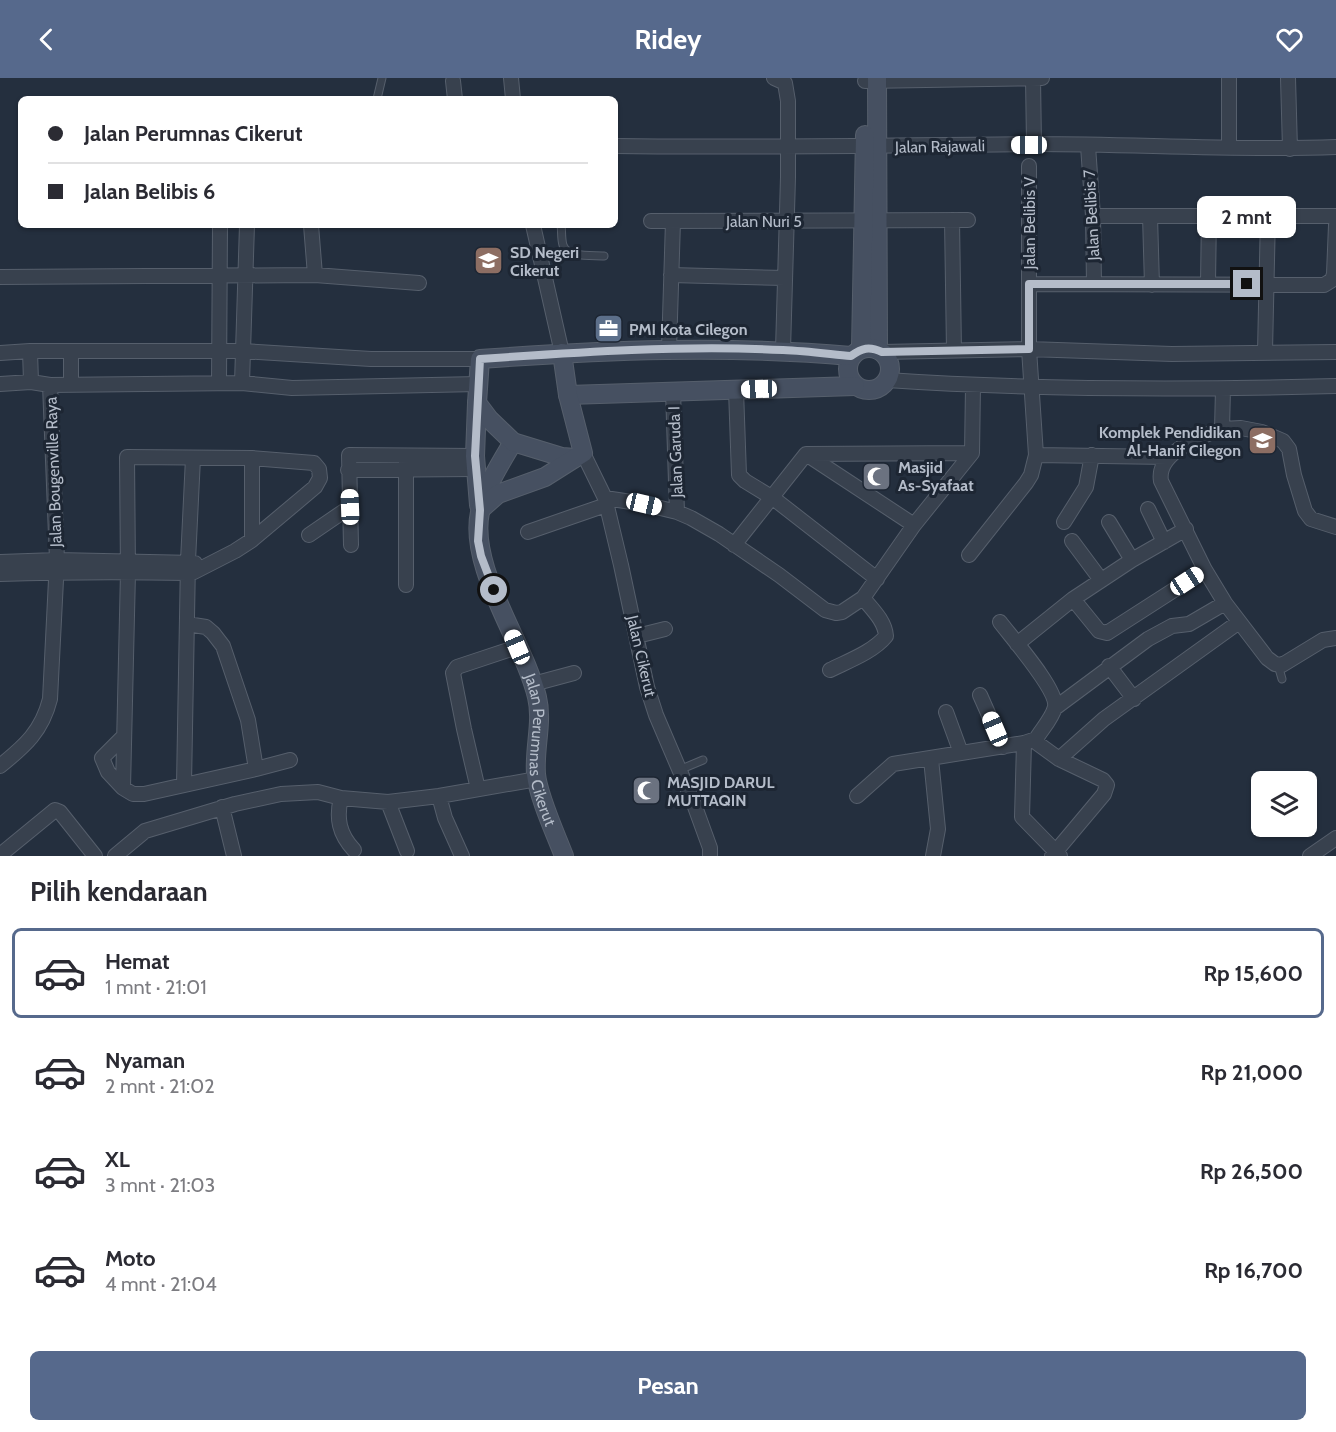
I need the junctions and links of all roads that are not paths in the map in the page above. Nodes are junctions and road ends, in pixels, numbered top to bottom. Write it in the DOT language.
graph roads {
  1 [pos="382,78"];
  2 [pos="511,78"];
  3 [pos="774,78"];
  4 [pos="1033,78"];
  5 [pos="1042,78"];
  6 [pos="1229,78"];
  7 [pos="1288,78"];
  8 [pos="871,79"];
  9 [pos="453,81"];
  10 [pos="378,96"];
  11 [pos="455,96"];
  12 [pos="513,96"];
  13 [pos="1034,144"];
  14 [pos="618,146"];
  15 [pos="871,146"];
  16 [pos="1088,146"];
  17 [pos="1229,147"];
  18 [pos="1336,147"];
  19 [pos="788,148"];
  20 [pos="1290,149"];
  21 [pos="1029,166"];
  22 [pos="1209,215"];
  23 [pos="1268,215"];
  24 [pos="1093,216"];
  25 [pos="1150,216"];
  26 [pos="1336,216"];
  27 [pos="651,220"];
  28 [pos="952,220"];
  29 [pos="968,220"];
  30 [pos="673,221"];
  31 [pos="786,221"];
  32 [pos="870,222"];
  33 [pos="1336,225"];
  34 [pos="220,228"];
  35 [pos="247,228"];
  36 [pos="311,228"];
  37 [pos="533,228"];
  38 [pos="561,228"];
  39 [pos="604,256"];
  40 [pos="244,274"];
  41 [pos="315,275"];
  42 [pos="671,275"];
  43 [pos="220,276"];
  44 [pos="0,277"];
  45 [pos="785,278"];
  46 [pos="419,283"];
  47 [pos="1208,283"];
  48 [pos="1029,284"];
  49 [pos="1094,284"];
  50 [pos="1267,284"];
  51 [pos="1152,285"];
  52 [pos="1029,349"];
  53 [pos="669,350"];
  54 [pos="783,350"];
  55 [pos="30,351"];
  56 [pos="218,351"];
  57 [pos="242,351"];
  58 [pos="954,351"];
  59 [pos="71,352"];
  60 [pos="868,352"];
  61 [pos="1265,352"];
  62 [pos="1336,352"];
  63 [pos="0,353"];
  64 [pos="562,353"];
  65 [pos="371,359"];
  66 [pos="480,359"];
  67 [pos="887,380"];
  68 [pos="31,382"];
  69 [pos="219,383"];
  70 [pos="242,383"];
  71 [pos="0,384"];
  72 [pos="71,384"];
  73 [pos="50,385"];
  74 [pos="372,386"];
  75 [pos="855,386"];
  76 [pos="973,386"];
  77 [pos="1336,386"];
  78 [pos="1031,387"];
  79 [pos="1223,389"];
  80 [pos="736,390"];
  81 [pos="673,391"];
  82 [pos="478,394"];
  83 [pos="568,395"];
  84 [pos="1222,429"];
  85 [pos="513,442"];
  86 [pos="972,453"];
  87 [pos="806,454"];
  88 [pos="1036,454"];
  89 [pos="579,455"];
  90 [pos="1092,455"];
  91 [pos="1168,457"];
  92 [pos="194,458"];
  93 [pos="252,458"];
  94 [pos="406,462"];
  95 [pos="475,463"];
  96 [pos="773,498"];
  97 [pos="605,502"];
  98 [pos="350,507"];
  99 [pos="1148,509"];
  100 [pos="480,510"];
  101 [pos="677,512"];
  102 [pos="1064,522"];
  103 [pos="1109,522"];
  104 [pos="914,525"];
  105 [pos="1336,527"];
  106 [pos="1186,529"];
  107 [pos="528,532"];
  108 [pos="309,536"];
  109 [pos="252,540"];
  110 [pos="1072,541"];
  111 [pos="1164,542"];
  112 [pos="351,544"];
  113 [pos="735,545"];
  114 [pos="969,555"];
  115 [pos="1131,560"];
  116 [pos="0,562"];
  117 [pos="57,566"];
  118 [pos="128,566"];
  119 [pos="188,567"];
  120 [pos="1205,570"];
  121 [pos="0,574"];
  122 [pos="877,579"];
  123 [pos="1101,580"];
  124 [pos="406,585"];
  125 [pos="863,598"];
  126 [pos="1073,599"];
  127 [pos="1225,603"];
  128 [pos="1000,622"];
  129 [pos="1239,622"];
  130 [pos="187,624"];
  131 [pos="665,629"];
  132 [pos="637,636"];
  133 [pos="1336,638"];
  134 [pos="1017,644"];
  135 [pos="517,647"];
  136 [pos="1278,665"];
  137 [pos="1109,666"];
  138 [pos="830,670"];
  139 [pos="574,673"];
  140 [pos="1282,679"];
  141 [pos="533,684"];
  142 [pos="980,695"];
  143 [pos="1134,699"];
  144 [pos="1055,708"];
  145 [pos="946,712"];
  146 [pos="123,738"];
  147 [pos="1030,741"];
  148 [pos="1003,747"];
  149 [pos="961,753"];
  150 [pos="931,759"];
  151 [pos="1059,759"];
  152 [pos="290,760"];
  153 [pos="703,760"];
  154 [pos="0,766"];
  155 [pos="256,769"];
  156 [pos="679,771"];
  157 [pos="537,779"];
  158 [pos="184,785"];
  159 [pos="123,788"];
  160 [pos="478,789"];
  161 [pos="439,796"];
  162 [pos="856,796"];
  163 [pos="341,798"];
  164 [pos="388,802"];
  165 [pos="222,807"];
  166 [pos="1336,838"];
  167 [pos="128,843"];
  168 [pos="354,850"];
  169 [pos="407,851"];
  170 [pos="7,853"];
  171 [pos="1056,855"];
  172 [pos="94,856"];
  173 [pos="115,856"];
  174 [pos="135,856"];
  175 [pos="234,856"];
  176 [pos="462,856"];
  177 [pos="564,856"];
  178 [pos="711,856"];
  179 [pos="933,856"];
  180 [pos="1310,856"];
  1 -- 10 [label="lane"];
  2 -- 12 [label="street"];
  3 -- 19 [label="street"];
  4 -- 5 [label="street"];
  4 -- 8 [label="street"];
  4 -- 13 [label="street"];
  6 -- 17 [label="street"];
  7 -- 20 [label="street"];
  8 -- 15 [label="street"];
  9 -- 11 [label="street"];
  13 -- 15 [label="street, Jalan Rajawali"];
  13 -- 16 [label="street, Jalan Rajawali"];
  14 -- 19 [label="street, Jalan Rajawali"];
  15 -- 19 [label="street, Jalan Rajawali"];
  15 -- 32 [label="street"];
  16 -- 17 [label="street, Jalan Rajawali"];
  16 -- 24 [label="street, Jalan Belibis 7"];
  17 -- 20 [label="street, Jalan Rajawali"];
  18 -- 20 [label="street, Jalan Rajawali"];
  19 -- 31 [label="street"];
  21 -- 48 [label="street, Jalan Belibis V"];
  22 -- 23 [label="street"];
  22 -- 25 [label="street"];
  22 -- 47 [label="street"];
  23 -- 26 [label="street"];
  23 -- 50 [label="street"];
  24 -- 25 [label="street"];
  24 -- 49 [label="street, Jalan Belibis 7"];
  25 -- 51 [label="street"];
  27 -- 30 [label="street, Jalan Nuri 5"];
  28 -- 29 [label="street, Jalan Nuri 5"];
  28 -- 32 [label="street, Jalan Nuri 5"];
  28 -- 58 [label="street"];
  30 -- 31 [label="street, Jalan Nuri 5"];
  30 -- 42 [label="street"];
  31 -- 32 [label="street, Jalan Nuri 5"];
  31 -- 45 [label="street"];
  32 -- 60 [label="street"];
  33 -- 50 [label="street"];
  34 -- 43 [label="street"];
  35 -- 40 [label="street"];
  36 -- 41 [label="street"];
  37 -- 64 [label="street"];
  38 -- 39 [label="lane"];
  40 -- 41 [label="street"];
  40 -- 43 [label="street"];
  40 -- 57 [label="street"];
  41 -- 46 [label="street"];
  42 -- 45 [label="street"];
  42 -- 53 [label="street"];
  43 -- 44 [label="street"];
  43 -- 56 [label="street"];
  45 -- 54 [label="street"];
  47 -- 50 [label="street"];
  47 -- 51 [label="street"];
  48 -- 49 [label="street"];
  48 -- 52 [label="street, Jalan Belibis V"];
  49 -- 51 [label="street"];
  50 -- 61 [label="street"];
  52 -- 58 [label="street"];
  52 -- 61 [label="street"];
  52 -- 78 [label="street, Jalan Belibis V"];
  53 -- 54 [label="street"];
  53 -- 64 [label="street"];
  54 -- 60 [label="street"];
  55 -- 59 [label="street"];
  55 -- 63 [label="street"];
  55 -- 68 [label="street"];
  56 -- 57 [label="street"];
  56 -- 59 [label="street"];
  56 -- 69 [label="street"];
  57 -- 65 [label="street"];
  57 -- 70 [label="street"];
  58 -- 60 [label="street"];
  59 -- 72 [label="street"];
  60 -- 67 [label="street"];
  60 -- 75 [label="street"];
  61 -- 62 [label="street"];
  64 -- 66 [label="street"];
  64 -- 83 [label="street"];
  65 -- 66 [label="street"];
  65 -- 74 [label="street"];
  66 -- 82 [label="street"];
  67 -- 75 [label="street"];
  67 -- 76 [label="street"];
  68 -- 71 [label="street"];
  68 -- 73 [label="street"];
  69 -- 70 [label="street"];
  69 -- 72 [label="street"];
  70 -- 74 [label="street"];
  72 -- 73 [label="street"];
  73 -- 117 [label="street, Jalan Bougenville Raya"];
  74 -- 82 [label="street"];
  75 -- 80 [label="street"];
  76 -- 78 [label="street"];
  76 -- 86 [label="street"];
  77 -- 79 [label="street"];
  78 -- 79 [label="street"];
  78 -- 88 [label="street, Jalan Belibis V"];
  79 -- 84 [label="street"];
  80 -- 81 [label="street"];
  80 -- 96 [label="street"];
  81 -- 83 [label="street"];
  81 -- 101 [label="street, Jalan Garuda I"];
  82 -- 85 [label="street"];
  82 -- 95 [label="street"];
  83 -- 89 [label="street"];
  84 -- 91 [label="street"];
  84 -- 105 [label="street"];
  85 -- 89 [label="street"];
  85 -- 100 [label="street, Jalan Perumnas Cikerut"];
  86 -- 87 [label="street"];
  86 -- 104 [label="street"];
  87 -- 96 [label="street"];
  87 -- 104 [label="street"];
  88 -- 90 [label="street"];
  88 -- 114 [label="street"];
  89 -- 97 [label="street, Jalan Cikerut"];
  89 -- 100 [label="street"];
  90 -- 91 [label="street"];
  90 -- 102 [label="street"];
  91 -- 106 [label="street"];
  92 -- 93 [label="street"];
  92 -- 118 [label="street"];
  92 -- 119 [label="street"];
  93 -- 109 [label="street"];
  93 -- 109 [label="street"];
  94 -- 95 [label="street"];
  94 -- 98 [label="street"];
  94 -- 124 [label="street"];
  95 -- 100 [label="street"];
  96 -- 113 [label="street"];
  96 -- 122 [label="street"];
  97 -- 101 [label="street"];
  97 -- 107 [label="street"];
  97 -- 132 [label="street, Jalan Cikerut"];
  98 -- 108 [label="street"];
  98 -- 112 [label="street"];
  99 -- 111 [label="street"];
  100 -- 135 [label="street, Jalan Perumnas Cikerut"];
  101 -- 113 [label="street"];
  103 -- 115 [label="street"];
  104 -- 122 [label="street"];
  106 -- 111 [label="street"];
  106 -- 120 [label="street"];
  109 -- 119 [label="street"];
  110 -- 123 [label="street"];
  111 -- 115 [label="street"];
  113 -- 125 [label="street"];
  115 -- 123 [label="street"];
  116 -- 117 [label="street"];
  117 -- 118 [label="street"];
  117 -- 121 [label="street"];
  117 -- 154 [label="street, Jalan Bougenville Raya"];
  118 -- 119 [label="street"];
  118 -- 146 [label="street"];
  119 -- 130 [label="street"];
  120 -- 126 [label="street"];
  120 -- 127 [label="street"];
  122 -- 125 [label="street"];
  123 -- 126 [label="street"];
  125 -- 138 [label="street"];
  126 -- 134 [label="street"];
  127 -- 129 [label="street"];
  127 -- 137 [label="street"];
  128 -- 134 [label="street"];
  129 -- 136 [label="street"];
  129 -- 143 [label="street"];
  130 -- 155 [label="street"];
  130 -- 158 [label="street"];
  131 -- 132 [label="street"];
  132 -- 156 [label="street, Jalan Cikerut"];
  133 -- 136 [label="street"];
  134 -- 144 [label="street"];
  135 -- 141 [label="street, Jalan Perumnas Cikerut"];
  135 -- 160 [label="street"];
  136 -- 140 [label="lane"];
  137 -- 143 [label="street"];
  137 -- 144 [label="street"];
  139 -- 141 [label="street"];
  141 -- 157 [label="street, Jalan Perumnas Cikerut"];
  142 -- 148 [label="street"];
  143 -- 151 [label="street"];
  144 -- 147 [label="street"];
  145 -- 149 [label="street"];
  146 -- 159 [label="street"];
  146 -- 159 [label="street"];
  147 -- 148 [label="street"];
  147 -- 151 [label="street"];
  147 -- 171 [label="street"];
  148 -- 149 [label="street"];
  149 -- 150 [label="street"];
  150 -- 162 [label="street"];
  150 -- 179 [label="street"];
  151 -- 171 [label="street"];
  152 -- 155 [label="street"];
  153 -- 156 [label="lane"];
  155 -- 158 [label="street"];
  156 -- 178 [label="street, Jalan Cikerut"];
  157 -- 160 [label="street"];
  157 -- 177 [label="street, Jalan Perumnas Cikerut"];
  158 -- 159 [label="street"];
  160 -- 161 [label="street"];
  161 -- 164 [label="street"];
  161 -- 176 [label="street"];
  163 -- 164 [label="street"];
  163 -- 165 [label="street"];
  163 -- 168 [label="street"];
  164 -- 169 [label="street"];
  165 -- 167 [label="street"];
  165 -- 175 [label="street"];
  166 -- 180 [label="street"];
  167 -- 173 [label="street"];
  167 -- 174 [label="street"];
  170 -- 172 [label="street"];
}
